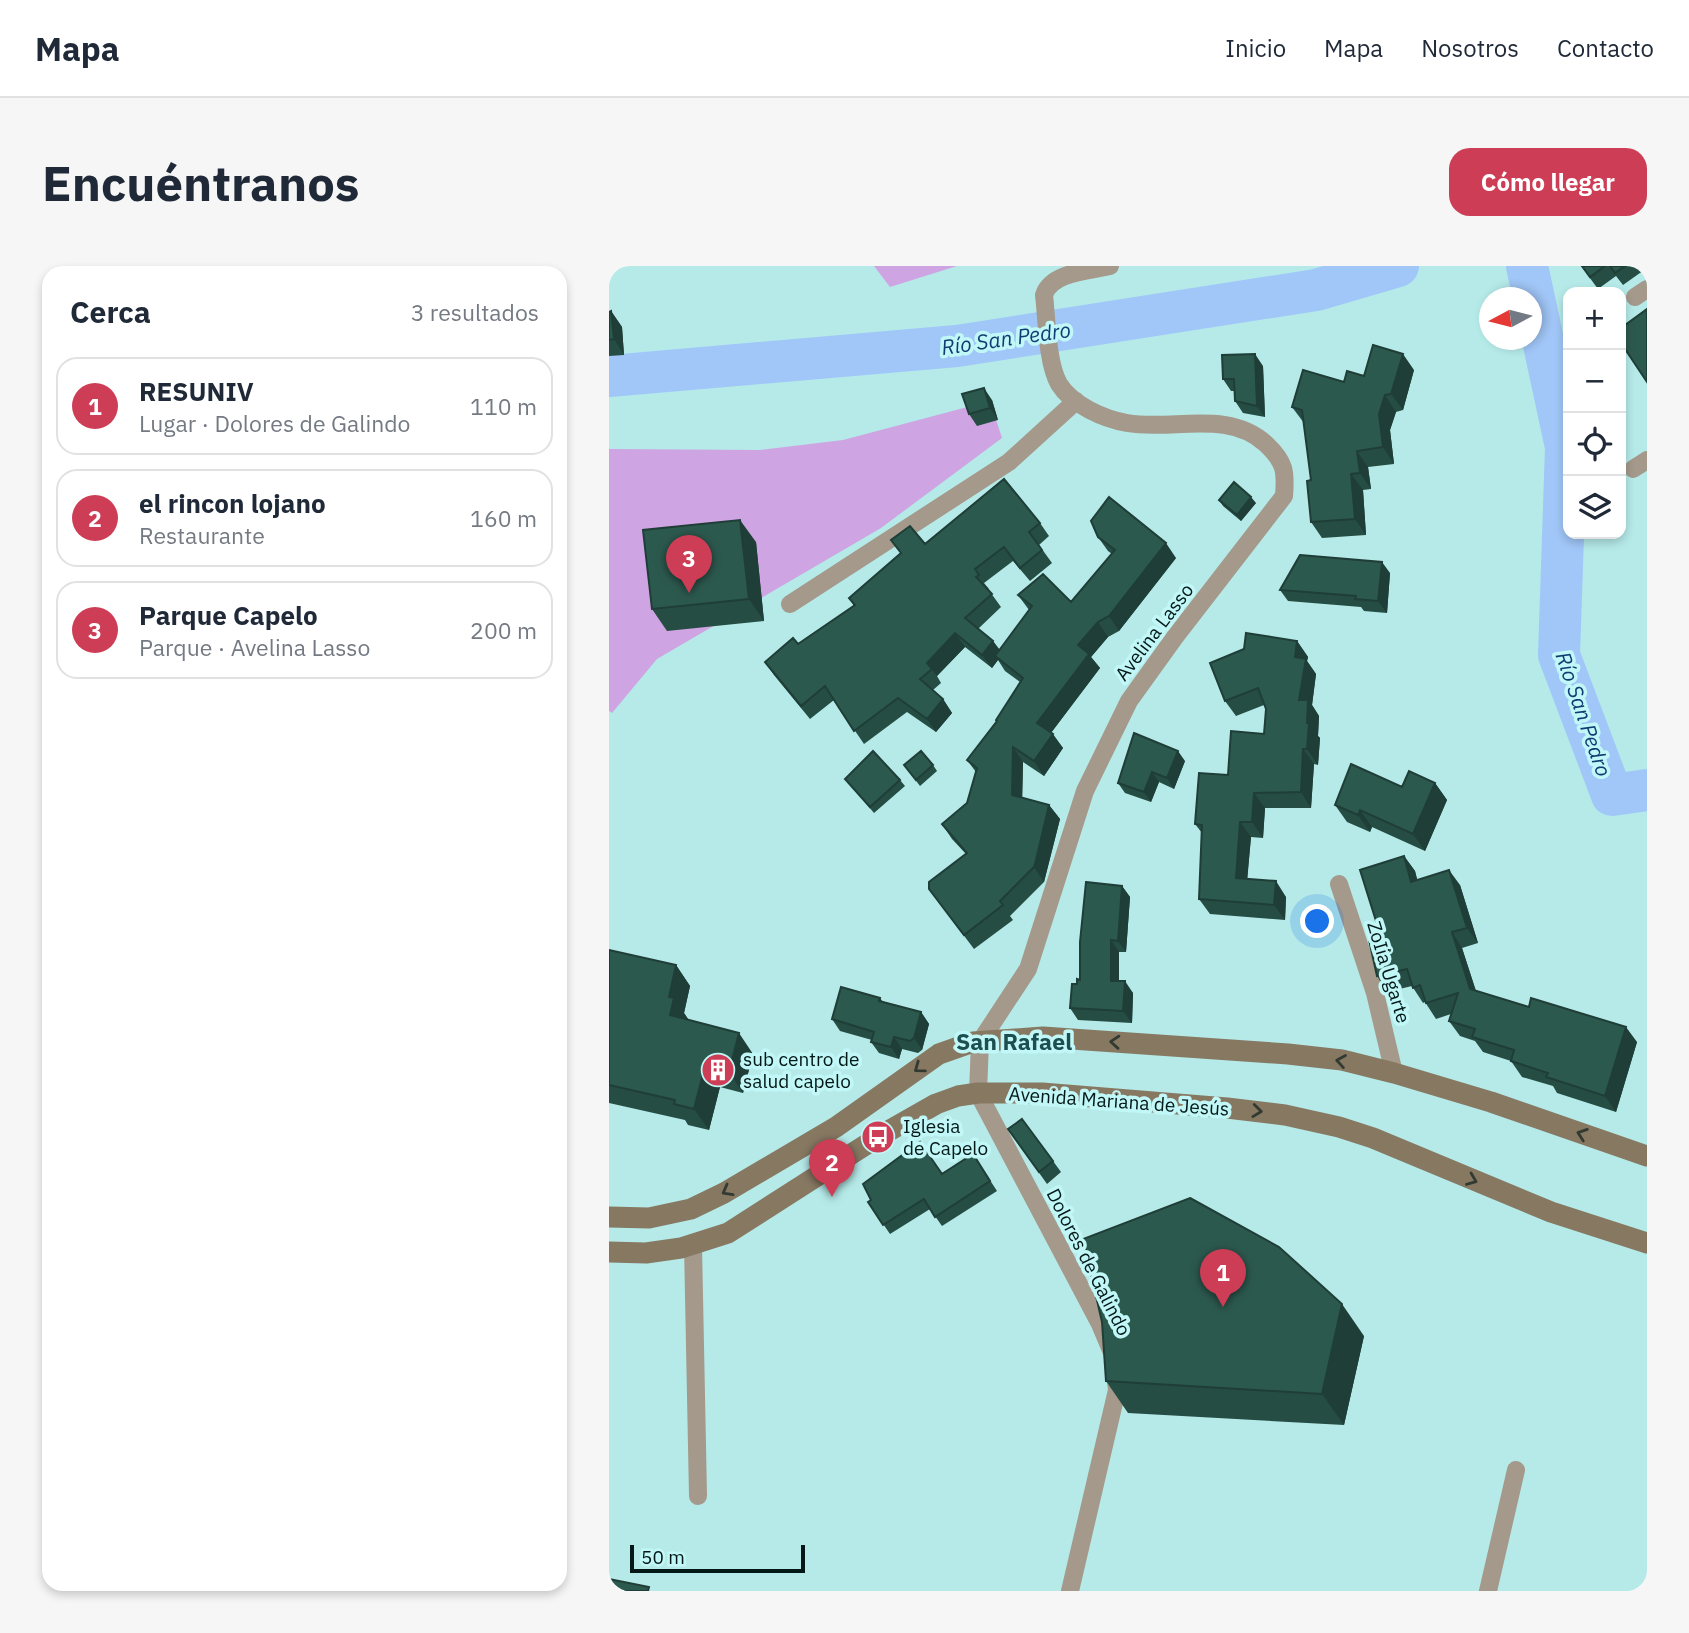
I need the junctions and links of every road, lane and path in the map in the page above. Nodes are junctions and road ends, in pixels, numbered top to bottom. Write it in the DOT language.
graph roads {
  1 [pos="1110,266"];
  2 [pos="1076,401"];
  3 [pos="790,604"];
  4 [pos="1339,884"];
  5 [pos="980,1042"];
  6 [pos="1394,1073"];
  7 [pos="978,1093"];
  8 [pos="1647,1156"];
  9 [pos="609,1217"];
  10 [pos="1647,1242"];
  11 [pos="693,1245"];
  12 [pos="609,1252"];
  13 [pos="1516,1471"];
  14 [pos="698,1496"];
  15 [pos="1070,1591"];
  16 [pos="1488,1591"];
  1 -- 2 [label="street, Avelina Lasso"];
  2 -- 3 [label="street"];
  2 -- 5 [label="street, Avelina Lasso"];
  4 -- 6 [label="street, ZoIia Ugarte"];
  6 -- 5 [label="street, one-way"];
  5 -- 7 [label="street"];
  5 -- 9 [label="street, one-way"];
  8 -- 6 [label="street, one-way"];
  7 -- 10 [label="street, Avenida Mariana de Jesús, one-way"];
  7 -- 11 [label="street, Avenida Mariana de Jesús"];
  7 -- 15 [label="street, Dolores de Galindo"];
  11 -- 12 [label="street, Avenida Mariana de Jesús"];
  11 -- 14 [label="street"];
  13 -- 16 [label="street"];
}
